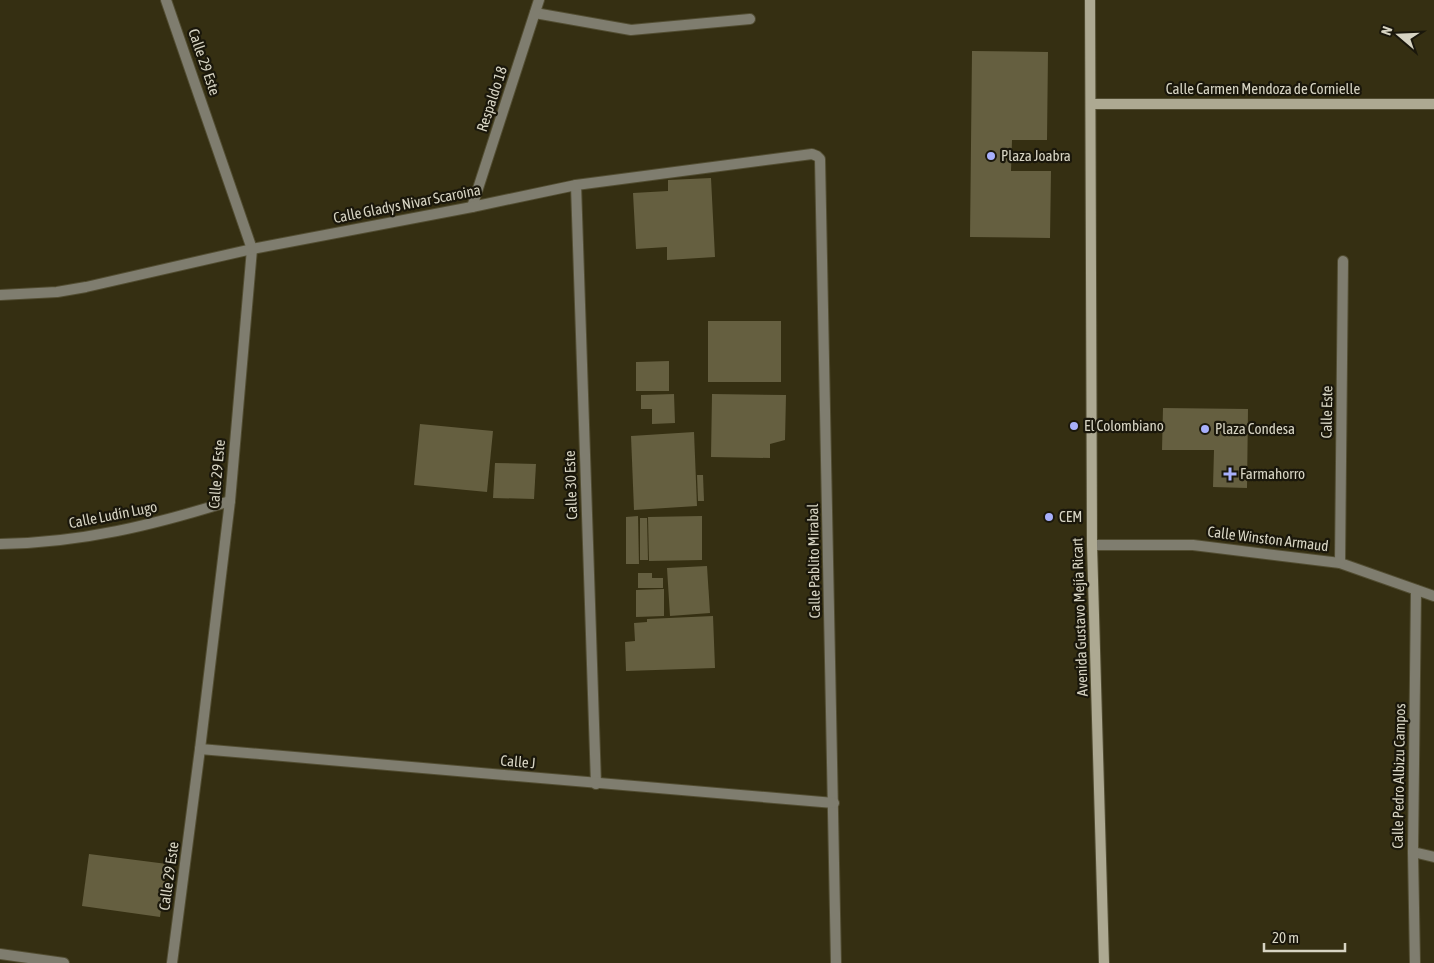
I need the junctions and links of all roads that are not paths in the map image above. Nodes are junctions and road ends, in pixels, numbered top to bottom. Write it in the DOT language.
graph roads {
  1 [pos="166,0"];
  2 [pos="539,0"];
  3 [pos="1090,0"];
  4 [pos="535,13"];
  5 [pos="750,19"];
  6 [pos="1091,104"];
  7 [pos="1434,104"];
  8 [pos="820,159"];
  9 [pos="576,185"];
  10 [pos="472,208"];
  11 [pos="252,249"];
  12 [pos="1343,261"];
  13 [pos="0,295"];
  14 [pos="230,501"];
  15 [pos="0,544"];
  16 [pos="1092,545"];
  17 [pos="1340,563"];
  18 [pos="1416,590"];
  19 [pos="1434,596"];
  20 [pos="200,750"];
  21 [pos="596,784"];
  22 [pos="834,803"];
  23 [pos="1413,852"];
  24 [pos="1434,857"];
  25 [pos="0,954"];
  26 [pos="64,963"];
  27 [pos="172,963"];
  28 [pos="836,963"];
  29 [pos="1104,963"];
  30 [pos="1415,963"];
  1 -- 11 [label="street, Calle 29 Este"];
  2 -- 4 [label="street, Respaldo 18"];
  3 -- 6 [label="street, Avenida Gustavo Mejía Ricart"];
  4 -- 5 [label="street"];
  4 -- 10 [label="street, Respaldo 18"];
  6 -- 7 [label="street, Calle Carmen Mendoza de Cornielle"];
  6 -- 16 [label="street, Avenida Gustavo Mejía Ricart"];
  8 -- 9 [label="street, Calle Gladys Nivar Scaroina"];
  8 -- 22 [label="street, Calle Pablito Mirabal"];
  9 -- 10 [label="street, Calle Gladys Nivar Scaroina"];
  9 -- 21 [label="street, Calle 30 Este"];
  10 -- 11 [label="street, Calle Gladys Nivar Scaroina"];
  11 -- 13 [label="street, Calle Gladys Nivar Scaroina"];
  11 -- 14 [label="street, Calle 29 Este"];
  12 -- 17 [label="street, Calle Este"];
  14 -- 15 [label="street, Calle Ludín Lugo"];
  14 -- 20 [label="street, Calle 29 Este"];
  16 -- 17 [label="street, Calle Winston Armaud"];
  16 -- 29 [label="street, Avenida Gustavo Mejía Ricart"];
  17 -- 18 [label="street, Calle Winston Armaud"];
  18 -- 19 [label="street, Calle Winston Armaud"];
  18 -- 23 [label="street, Calle Pedro Albizu Campos"];
  20 -- 21 [label="street, Calle J"];
  20 -- 27 [label="street, Calle 29 Este"];
  21 -- 22 [label="street, Calle J"];
  22 -- 28 [label="street, Calle Pablito Mirabal"];
  23 -- 24 [label="street"];
  23 -- 30 [label="street, Calle Pedro Albizu Campos"];
  25 -- 26 [label="street"];
}
